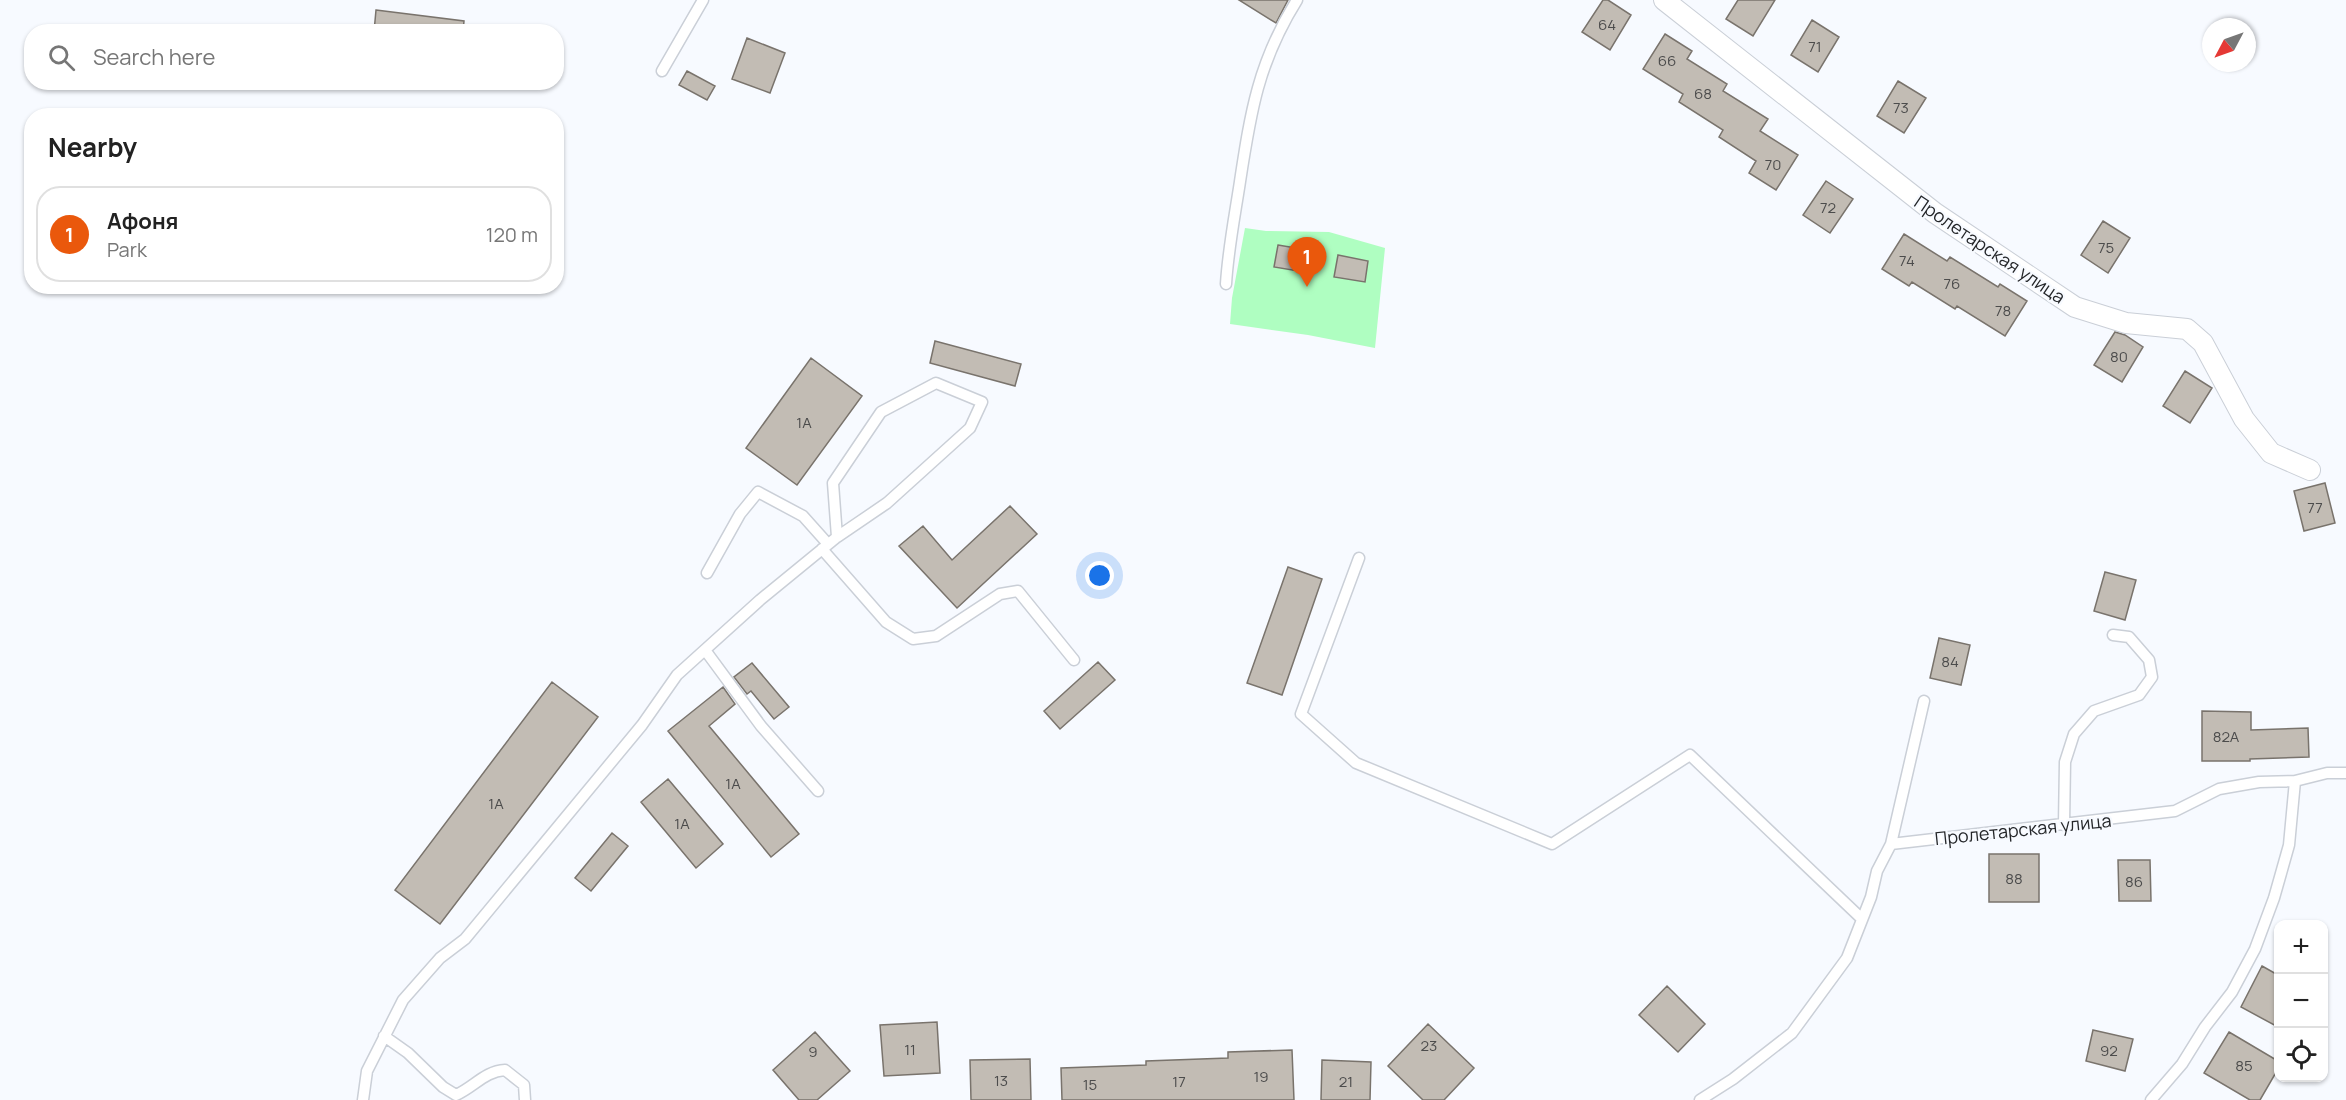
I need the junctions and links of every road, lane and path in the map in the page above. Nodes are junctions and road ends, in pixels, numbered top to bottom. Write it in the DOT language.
graph roads {
  1 [pos="703,0"];
  2 [pos="1297,0"];
  3 [pos="1664,0"];
  4 [pos="662,71"];
  5 [pos="1226,284"];
  6 [pos="2310,470"];
  7 [pos="829,543"];
  8 [pos="1359,558"];
  9 [pos="707,573"];
  10 [pos="2113,635"];
  11 [pos="705,650"];
  12 [pos="1074,660"];
  13 [pos="1924,701"];
  14 [pos="2346,773"];
  15 [pos="2295,781"];
  16 [pos="818,791"];
  17 [pos="2064,825"];
  18 [pos="1891,844"];
  19 [pos="1862,919"];
  20 [pos="384,1036"];
  21 [pos="363,1100"];
  22 [pos="525,1100"];
  23 [pos="1700,1100"];
  24 [pos="2151,1100"];
  1 -- 4 [label="lane"];
  2 -- 5 [label="lane"];
  3 -- 6 [label="street, Пролетарская улица"];
  7 -- 7 [label="lane"];
  7 -- 9 [label="lane"];
  7 -- 11 [label="lane"];
  7 -- 12 [label="lane"];
  8 -- 19 [label="lane"];
  10 -- 17 [label="lane"];
  11 -- 16 [label="lane"];
  11 -- 20 [label="lane"];
  13 -- 18 [label="lane"];
  14 -- 15 [label="lane, Пролетарская улица"];
  15 -- 17 [label="lane, Пролетарская улица"];
  15 -- 24 [label="lane"];
  17 -- 18 [label="lane, Пролетарская улица"];
  18 -- 19 [label="lane"];
  19 -- 23 [label="lane"];
  20 -- 21 [label="lane"];
  20 -- 22 [label="lane"];
}
